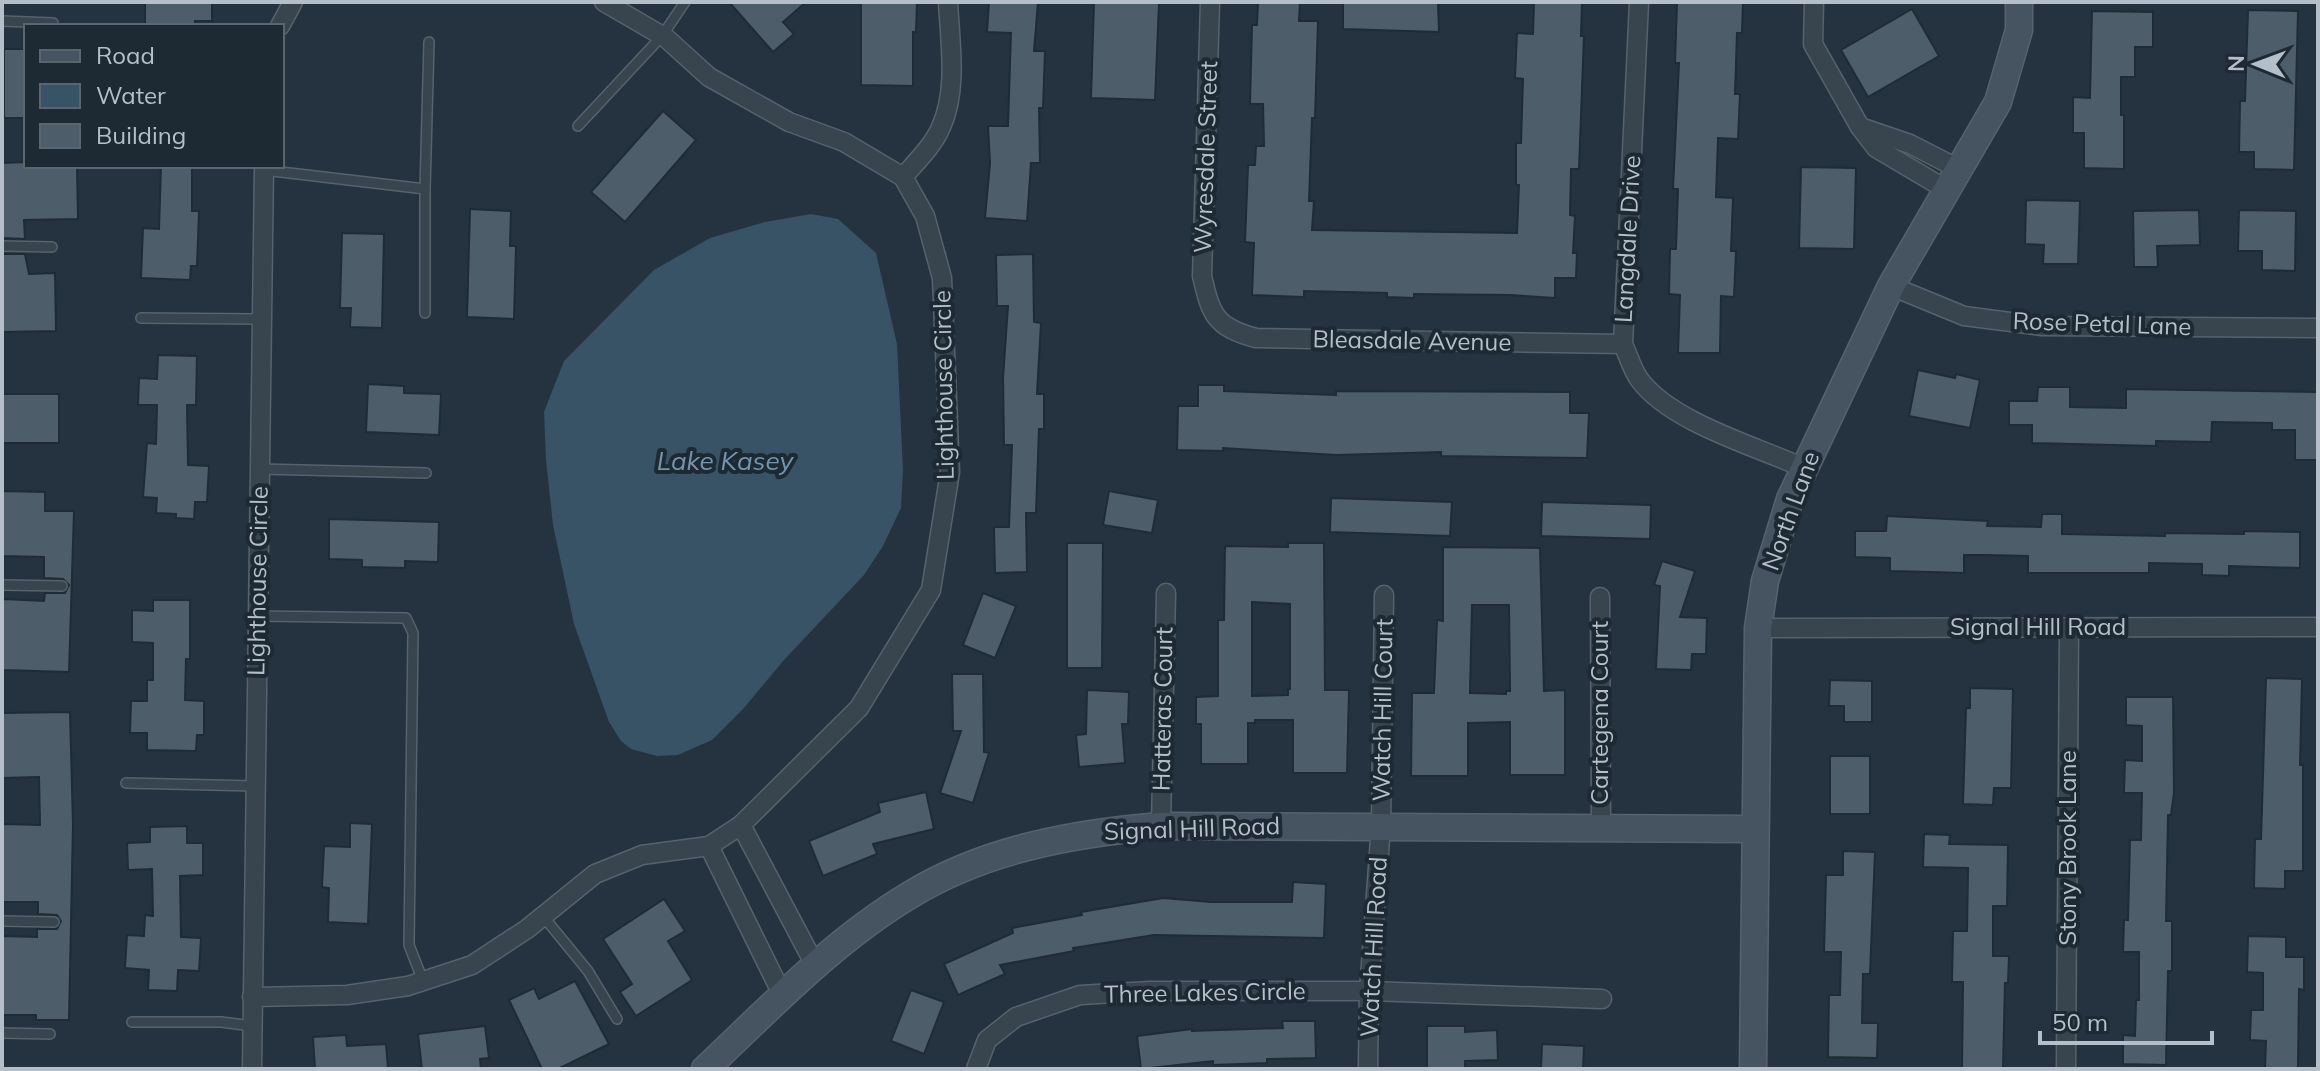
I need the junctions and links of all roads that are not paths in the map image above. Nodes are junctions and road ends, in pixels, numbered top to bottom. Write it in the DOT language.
graph roads {
  1 [pos="293,2"];
  2 [pos="604,2"];
  3 [pos="685,2"];
  4 [pos="948,2"];
  5 [pos="1210,2"];
  6 [pos="1639,2"];
  7 [pos="1814,2"];
  8 [pos="2019,2"];
  9 [pos="2,21"];
  10 [pos="53,23"];
  11 [pos="281,24"];
  12 [pos="662,36"];
  13 [pos="429,42"];
  14 [pos="578,126"];
  15 [pos="264,168"];
  16 [pos="903,177"];
  17 [pos="1953,180"];
  18 [pos="425,189"];
  19 [pos="2,246"];
  20 [pos="52,247"];
  21 [pos="1891,286"];
  22 [pos="1210,311"];
  23 [pos="425,313"];
  24 [pos="141,318"];
  25 [pos="262,319"];
  26 [pos="2318,328"];
  27 [pos="1623,344"];
  28 [pos="1804,468"];
  29 [pos="260,469"];
  30 [pos="426,473"];
  31 [pos="2,585"];
  32 [pos="62,586"];
  33 [pos="1166,593"];
  34 [pos="1384,595"];
  35 [pos="1600,597"];
  36 [pos="258,616"];
  37 [pos="2069,627"];
  38 [pos="2318,627"];
  39 [pos="1758,628"];
  40 [pos="126,783"];
  41 [pos="255,786"];
  42 [pos="741,825"];
  43 [pos="1381,825"];
  44 [pos="1161,826"];
  45 [pos="1601,829"];
  46 [pos="1755,829"];
  47 [pos="709,846"];
  48 [pos="543,916"];
  49 [pos="2,921"];
  50 [pos="54,922"];
  51 [pos="815,965"];
  52 [pos="423,981"];
  53 [pos="1369,991"];
  54 [pos="783,996"];
  55 [pos="252,997"];
  56 [pos="1602,999"];
  57 [pos="617,1019"];
  58 [pos="132,1022"];
  59 [pos="252,1026"];
  60 [pos="2,1033"];
  61 [pos="50,1034"];
  62 [pos="252,1069"];
  63 [pos="705,1069"];
  64 [pos="976,1069"];
  65 [pos="1368,1069"];
  66 [pos="1753,1069"];
  67 [pos="2066,1069"];
  1 -- 11 [label="street"];
  2 -- 12 [label="street, Lighthouse Circle"];
  3 -- 12 [label="lane"];
  4 -- 16 [label="street"];
  5 -- 22 [label="street, Wyresdale Street"];
  6 -- 27 [label="street, Langdale Drive"];
  7 -- 17 [label="street"];
  8 -- 17 [label="street, North Lane"];
  9 -- 10 [label="lane"];
  12 -- 14 [label="lane"];
  12 -- 16 [label="street, Lighthouse Circle"];
  13 -- 18 [label="lane"];
  15 -- 18 [label="lane"];
  15 -- 25 [label="street, Lighthouse Circle"];
  16 -- 42 [label="street, Lighthouse Circle"];
  17 -- 21 [label="street, North Lane"];
  18 -- 23 [label="lane"];
  19 -- 20 [label="lane"];
  21 -- 26 [label="street, Rose Petal Lane"];
  21 -- 28 [label="street, North Lane"];
  22 -- 27 [label="street, Bleasdale Avenue"];
  24 -- 25 [label="lane"];
  25 -- 29 [label="street, Lighthouse Circle"];
  27 -- 28 [label="street, Langdale Drive"];
  28 -- 39 [label="street, North Lane"];
  29 -- 30 [label="lane"];
  29 -- 36 [label="street, Lighthouse Circle"];
  31 -- 32 [label="lane"];
  33 -- 44 [label="street, Hatteras Court"];
  34 -- 43 [label="street, Watch Hill Court"];
  35 -- 45 [label="street, Cartegena Court"];
  36 -- 41 [label="street, Lighthouse Circle"];
  36 -- 52 [label="lane"];
  37 -- 38 [label="street, Signal Hill Road"];
  37 -- 39 [label="street, Signal Hill Road"];
  37 -- 67 [label="street, Stony Brook Lane"];
  39 -- 46 [label="street, North Lane"];
  40 -- 41 [label="lane"];
  41 -- 55 [label="street, Lighthouse Circle"];
  42 -- 47 [label="street, Lighthouse Circle"];
  42 -- 51 [label="street"];
  43 -- 44 [label="street, Signal Hill Road"];
  43 -- 45 [label="street, Signal Hill Road"];
  43 -- 53 [label="street, Watch Hill Road"];
  44 -- 51 [label="street, Signal Hill Road"];
  45 -- 46 [label="street, Signal Hill Road"];
  46 -- 66 [label="street, North Lane"];
  47 -- 48 [label="street, Lighthouse Circle"];
  47 -- 54 [label="street"];
  48 -- 52 [label="street, Lighthouse Circle"];
  48 -- 57 [label="lane"];
  49 -- 50 [label="lane"];
  51 -- 54 [label="street, Signal Hill Road"];
  52 -- 55 [label="street, Lighthouse Circle"];
  53 -- 56 [label="street, Three Lakes Circle"];
  53 -- 64 [label="street, Three Lakes Circle"];
  53 -- 65 [label="street, Watch Hill Road"];
  54 -- 63 [label="street, Signal Hill Road"];
  55 -- 59 [label="street, Lighthouse Circle"];
  58 -- 59 [label="lane"];
  59 -- 62 [label="street, Lighthouse Circle"];
  60 -- 61 [label="lane"];
}
